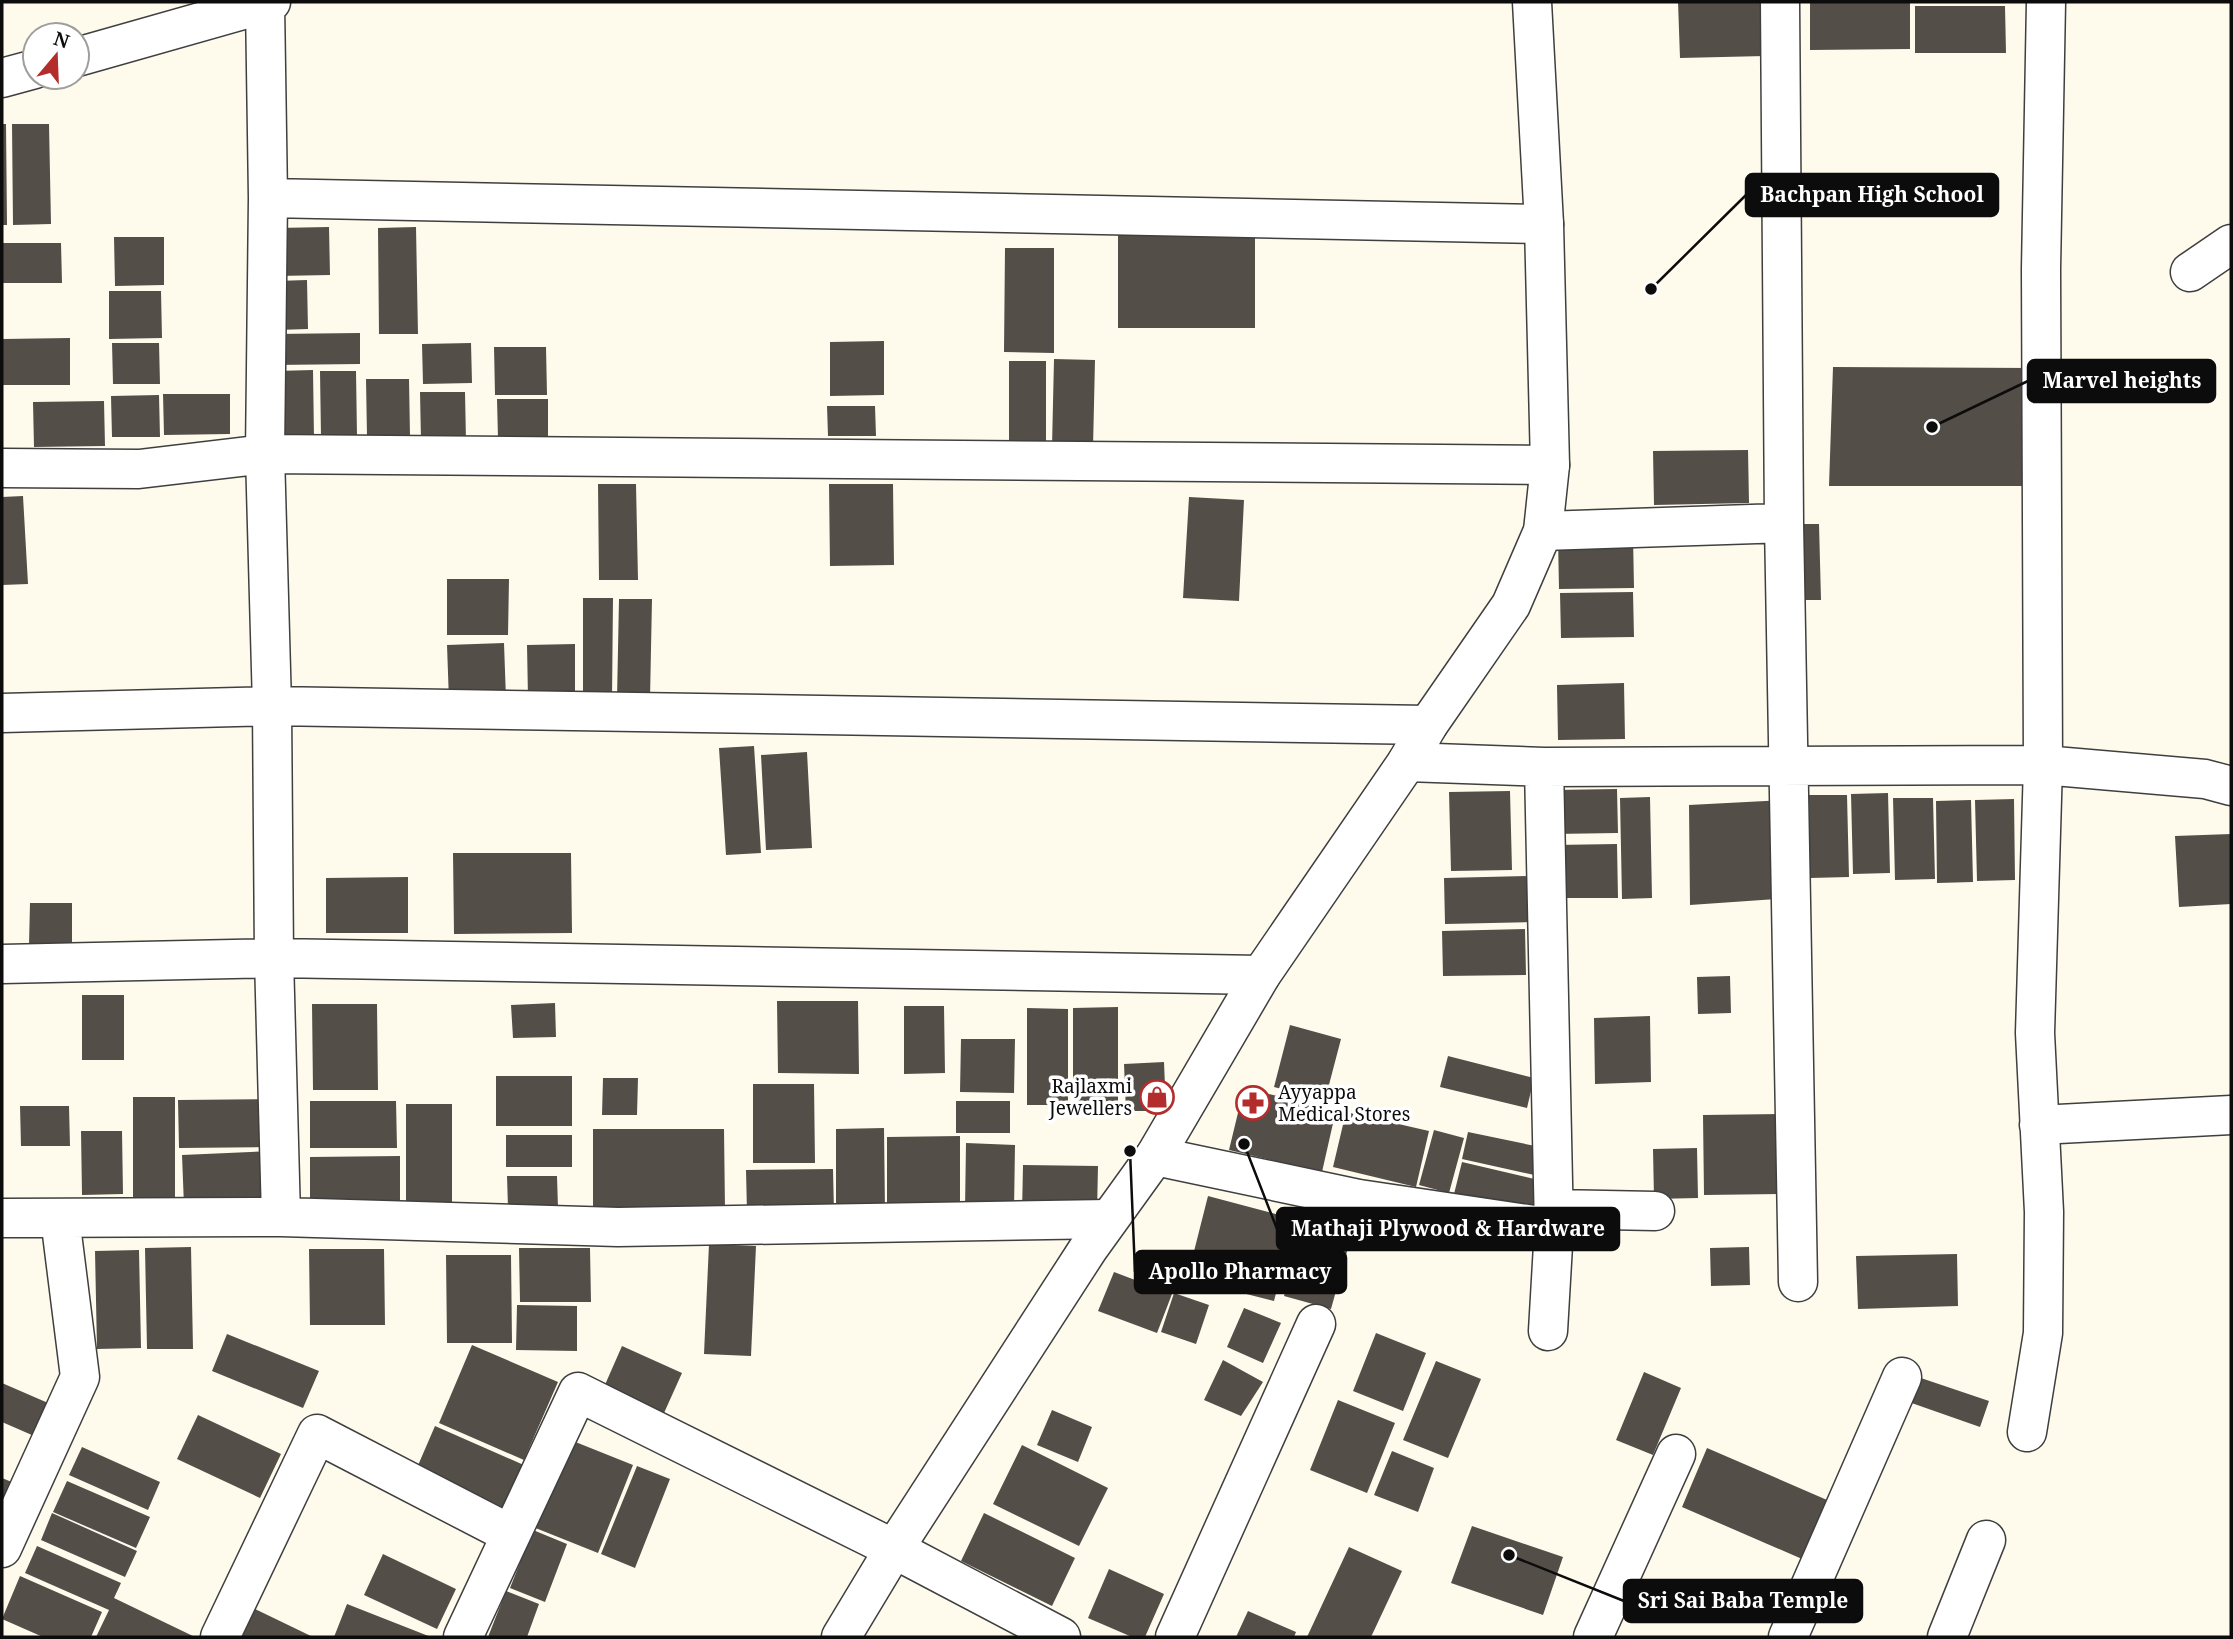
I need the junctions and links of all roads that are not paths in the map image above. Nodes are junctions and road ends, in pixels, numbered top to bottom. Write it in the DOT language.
graph roads {
  1 [pos="1532,2"];
  2 [pos="1780,2"];
  3 [pos="2046,2"];
  4 [pos="268,3"];
  5 [pos="91,53"];
  6 [pos="21,73"];
  7 [pos="2,78"];
  8 [pos="268,198"];
  9 [pos="1544,224"];
  10 [pos="2231,244"];
  11 [pos="2190,272"];
  12 [pos="265,454"];
  13 [pos="1550,465"];
  14 [pos="2,468"];
  15 [pos="1784,523"];
  16 [pos="1543,531"];
  17 [pos="272,706"];
  18 [pos="2,713"];
  19 [pos="1429,725"];
  20 [pos="1408,762"];
  21 [pos="2043,765"];
  22 [pos="1789,766"];
  23 [pos="1544,767"];
  24 [pos="2231,786"];
  25 [pos="274,958"];
  26 [pos="2,964"];
  27 [pos="1261,975"];
  28 [pos="2231,1115"];
  29 [pos="2039,1125"];
  30 [pos="1155,1156"];
  31 [pos="1655,1211"];
  32 [pos="60,1217"];
  33 [pos="281,1217"];
  34 [pos="2,1218"];
  35 [pos="1554,1218"];
  36 [pos="1109,1219"];
  37 [pos="1798,1282"];
  38 [pos="1316,1324"];
  39 [pos="1548,1331"];
  40 [pos="1902,1377"];
  41 [pos="2027,1432"];
  42 [pos="1676,1454"];
  43 [pos="510,1534"];
  44 [pos="1986,1541"];
  45 [pos="2,1548"];
  46 [pos="894,1549"];
  47 [pos="220,1637"];
  48 [pos="463,1637"];
  49 [pos="841,1637"];
  50 [pos="1061,1637"];
  51 [pos="1175,1637"];
  52 [pos="1592,1637"];
  53 [pos="1788,1637"];
  54 [pos="1947,1637"];
  1 -- 9 [label="street"];
  2 -- 15 [label="street"];
  3 -- 21 [label="street"];
  4 -- 5 [label="street"];
  4 -- 8 [label="street"];
  6 -- 7 [label="street"];
  8 -- 9 [label="street"];
  8 -- 12 [label="street"];
  9 -- 13 [label="street"];
  10 -- 11 [label="street"];
  12 -- 13 [label="street"];
  12 -- 14 [label="street"];
  12 -- 17 [label="street"];
  13 -- 16 [label="street"];
  15 -- 16 [label="street"];
  15 -- 22 [label="street"];
  16 -- 19 [label="street"];
  17 -- 18 [label="street"];
  17 -- 19 [label="street"];
  17 -- 25 [label="street"];
  19 -- 20 [label="street"];
  20 -- 23 [label="street"];
  20 -- 27 [label="street"];
  21 -- 22 [label="street"];
  21 -- 24 [label="street"];
  21 -- 29 [label="street"];
  22 -- 23 [label="street"];
  22 -- 37 [label="street"];
  23 -- 35 [label="street"];
  25 -- 26 [label="street"];
  25 -- 27 [label="street"];
  25 -- 33 [label="street"];
  27 -- 30 [label="street"];
  28 -- 29 [label="street"];
  29 -- 41 [label="street"];
  30 -- 35 [label="street"];
  30 -- 36 [label="street"];
  31 -- 35 [label="street"];
  32 -- 33 [label="street"];
  32 -- 34 [label="street"];
  32 -- 45 [label="street"];
  33 -- 36 [label="street"];
  35 -- 39 [label="street"];
  36 -- 46 [label="street"];
  38 -- 51 [label="street"];
  40 -- 53 [label="street"];
  42 -- 52 [label="street"];
  43 -- 46 [label="street"];
  43 -- 47 [label="street"];
  43 -- 48 [label="street"];
  44 -- 54 [label="street"];
  46 -- 49 [label="street"];
  46 -- 50 [label="street"];
}
